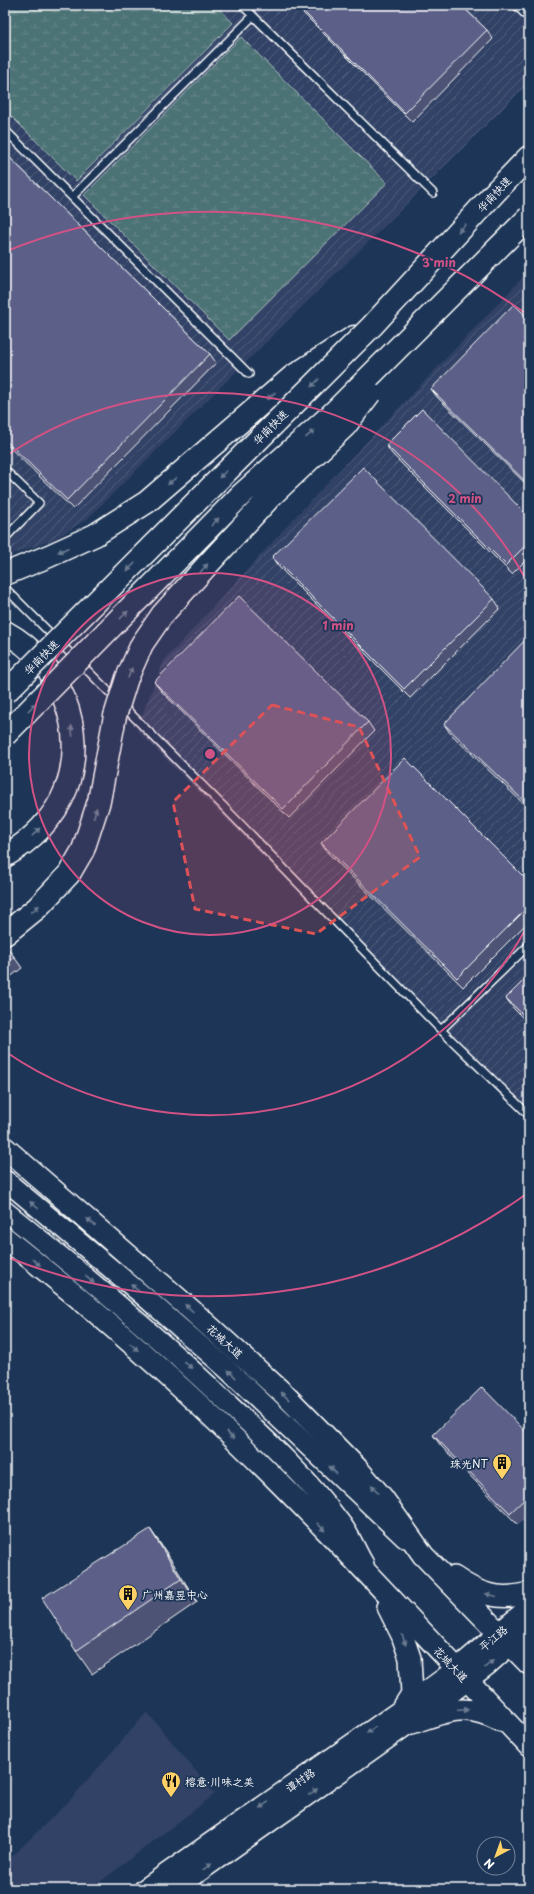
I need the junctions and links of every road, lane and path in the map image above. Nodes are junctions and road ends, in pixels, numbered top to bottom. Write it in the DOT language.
graph roads {
  1 [pos="242,5"];
  2 [pos="516,5"];
  3 [pos="253,16"];
  4 [pos="529,18"];
  5 [pos="5,130"];
  6 [pos="529,157"];
  7 [pos="433,193"];
  8 [pos="72,197"];
  9 [pos="529,217"];
  10 [pos="372,326"];
  11 [pos="408,340"];
  12 [pos="249,374"];
  13 [pos="5,470"];
  14 [pos="5,538"];
  15 [pos="5,574"];
  16 [pos="5,588"];
  17 [pos="5,632"];
  18 [pos="5,693"];
  19 [pos="5,735"];
  20 [pos="5,856"];
  21 [pos="5,934"];
  22 [pos="529,945"];
  23 [pos="441,1030"];
  24 [pos="529,1115"];
  25 [pos="5,1148"];
  26 [pos="5,1180"];
  27 [pos="5,1211"];
  28 [pos="5,1238"];
  29 [pos="423,1555"];
  30 [pos="372,1581"];
  31 [pos="529,1593"];
  32 [pos="529,1607"];
  33 [pos="529,1628"];
  34 [pos="505,1640"];
  35 [pos="529,1664"];
  36 [pos="462,1675"];
  37 [pos="407,1715"];
  38 [pos="511,1727"];
  39 [pos="529,1746"];
  40 [pos="144,1889"];
  41 [pos="175,1889"];
  1 -- 3 [label="lane"];
  2 -- 4 [label="lane"];
  3 -- 7 [label="lane"];
  3 -- 8 [label="lane"];
  5 -- 8 [label="lane"];
  6 -- 10 [label="highway, 华南快速, one-way, bridge"];
  8 -- 12 [label="lane"];
  9 -- 11 [label="highway, bridge"];
  10 -- 15 [label="highway, one-way, bridge"];
  10 -- 18 [label="highway, 华南快速, one-way, bridge"];
  19 -- 11 [label="highway, one-way, bridge"];
  21 -- 11 [label="highway, one-way, bridge"];
  13 -- 14 [label="lane"];
  16 -- 23 [label="lane"];
  20 -- 17 [label="highway, one-way"];
  22 -- 23 [label="lane"];
  23 -- 24 [label="lane"];
  29 -- 25 [label="main road, 花城大道, one-way"];
  29 -- 26 [label="street, 花城大道, one-way"];
  27 -- 30 [label="street, 花城大道, one-way"];
  28 -- 30 [label="main road, 花城大道, one-way"];
  31 -- 29 [label="main road, one-way"];
  29 -- 34 [label="main road, 花城大道"];
  30 -- 36 [label="main road, 花城大道"];
  30 -- 37 [label="main road, one-way"];
  32 -- 34 [label="street, 平江路"];
  33 -- 34 [label="street, 平江路"];
  34 -- 35 [label="main road, 花城大道"];
  34 -- 36 [label="street, 平江路"];
  36 -- 37 [label="street, 谭村路"];
  36 -- 38 [label="main road, 花城大道"];
  37 -- 38 [label="main road, one-way"];
  37 -- 40 [label="street, 谭村路, one-way"];
  41 -- 37 [label="street, 谭村路, one-way"];
  38 -- 39 [label="main road, 花城大道"];
}
